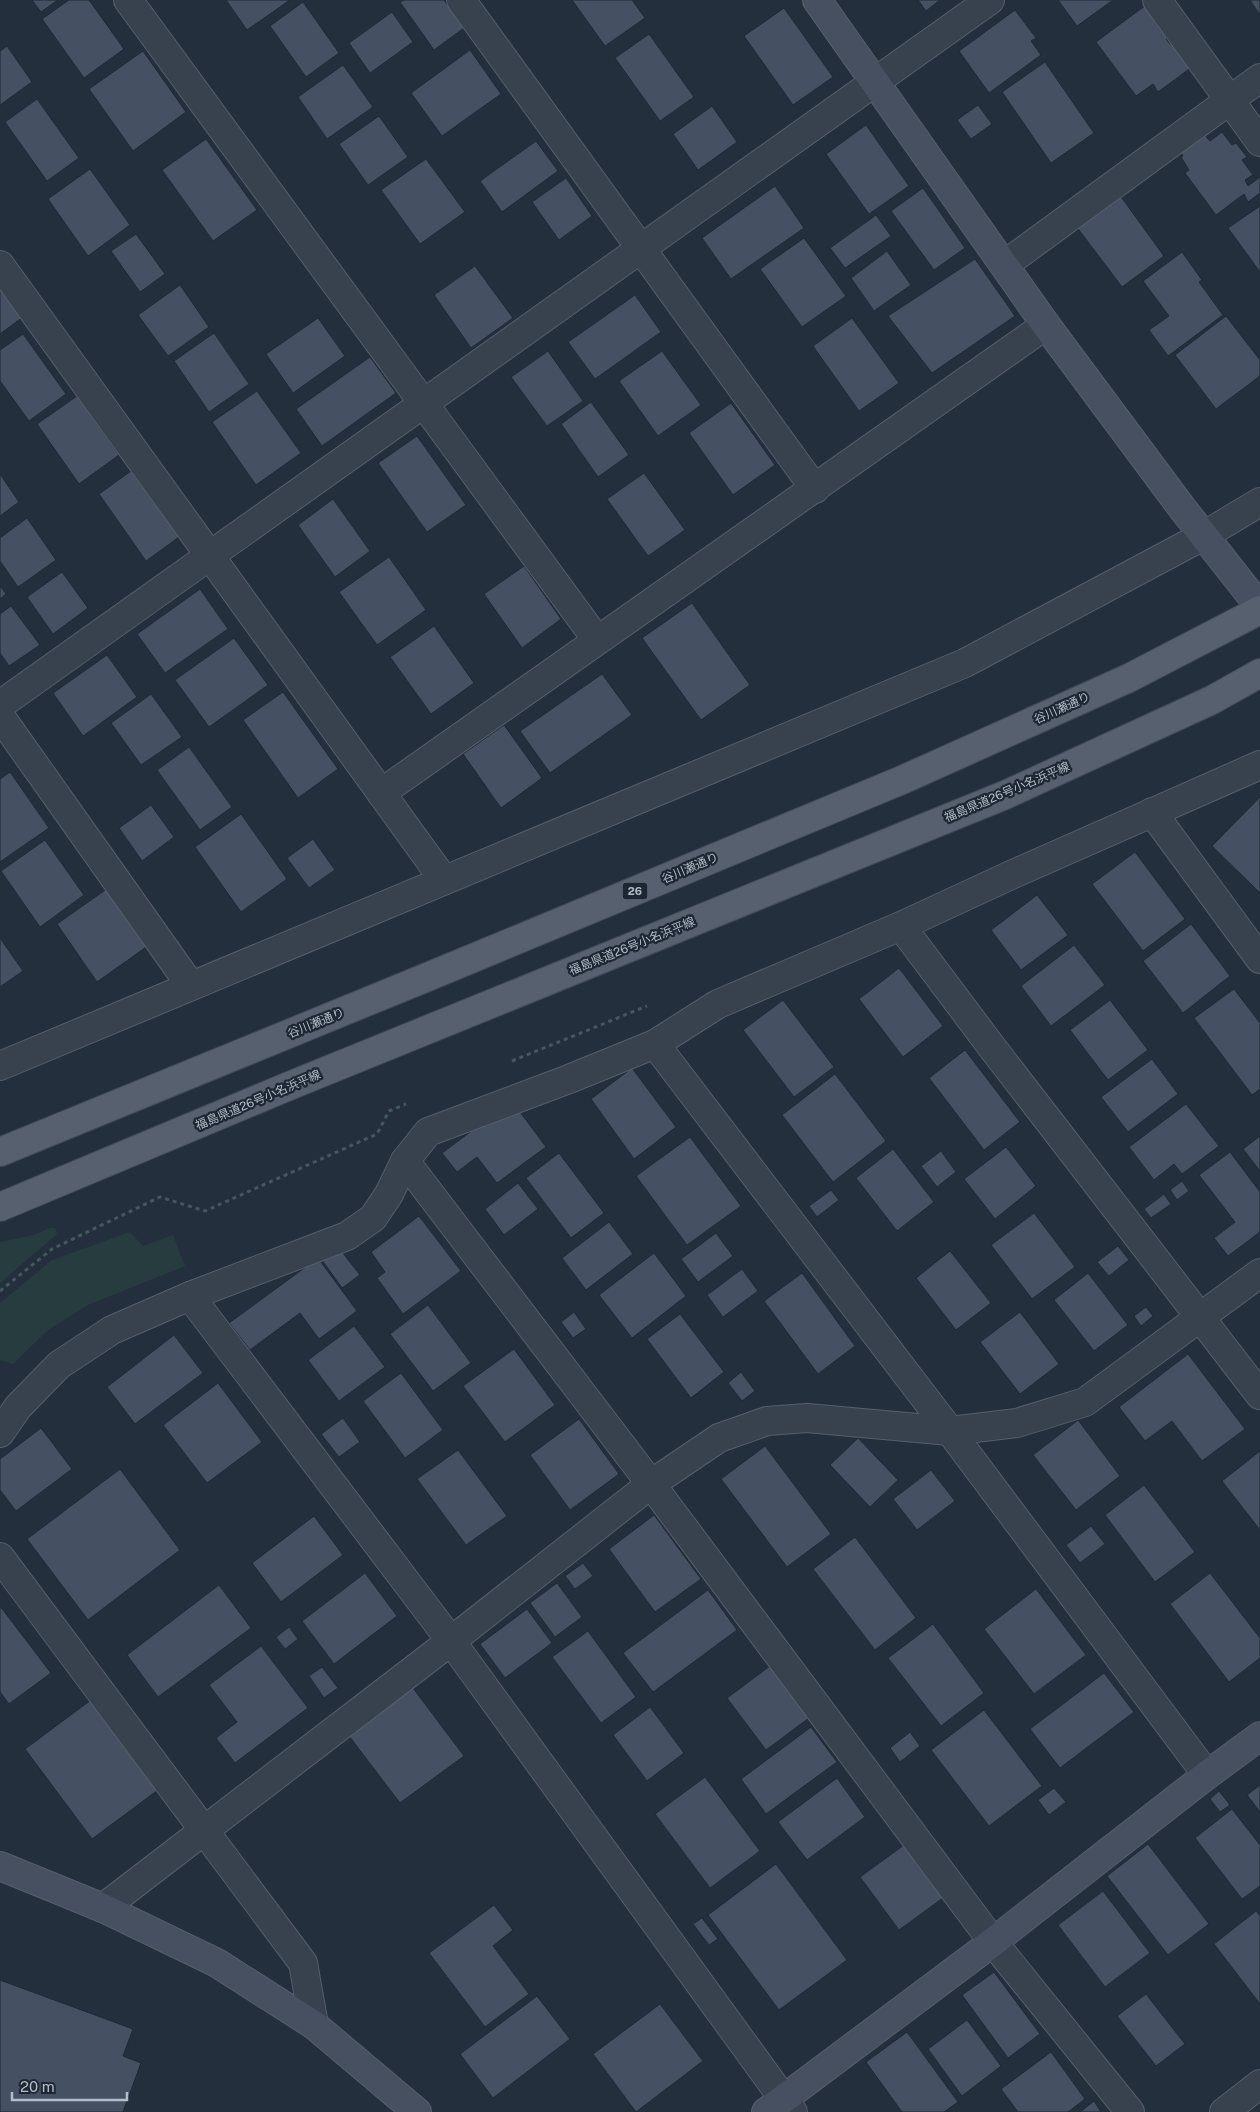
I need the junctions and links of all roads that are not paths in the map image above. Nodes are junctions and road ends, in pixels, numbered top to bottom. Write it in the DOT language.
graph roads {
  1 [pos="128,0"];
  2 [pos="461,0"];
  3 [pos="817,0"];
  4 [pos="990,0"];
  5 [pos="1157,0"];
  6 [pos="1260,78"];
  7 [pos="875,82"];
  8 [pos="1229,100"];
  9 [pos="1260,142"];
  10 [pos="642,249"];
  11 [pos="0,265"];
  12 [pos="1004,265"];
  13 [pos="1046,325"];
  14 [pos="424,403"];
  15 [pos="815,489"];
  16 [pos="1260,502"];
  17 [pos="1205,535"];
  18 [pos="210,555"];
  19 [pos="1260,608"];
  20 [pos="597,640"];
  21 [pos="1260,673"];
  22 [pos="0,705"];
  23 [pos="0,716"];
  24 [pos="1260,765"];
  25 [pos="381,793"];
  26 [pos="1152,812"];
  27 [pos="444,880"];
  28 [pos="901,926"];
  29 [pos="1260,959"];
  30 [pos="192,986"];
  31 [pos="655,1044"];
  32 [pos="0,1066"];
  33 [pos="0,1152"];
  34 [pos="404,1160"];
  35 [pos="0,1207"];
  36 [pos="1260,1273"];
  37 [pos="190,1296"];
  38 [pos="1200,1316"];
  39 [pos="1260,1395"];
  40 [pos="950,1431"];
  41 [pos="0,1433"];
  42 [pos="651,1484"];
  43 [pos="0,1556"];
  44 [pos="451,1641"];
  45 [pos="1260,1736"];
  46 [pos="1207,1775"];
  47 [pos="203,1830"];
  48 [pos="0,1866"];
  49 [pos="103,1908"];
  50 [pos="992,1942"];
  51 [pos="314,2025"];
  52 [pos="1260,2084"];
  53 [pos="781,2108"];
  54 [pos="417,2112"];
  55 [pos="1130,2112"];
  56 [pos="1224,2112"];
  1 -- 14 [label="street"];
  2 -- 10 [label="street"];
  3 -- 7 [label="street"];
  4 -- 7 [label="street"];
  5 -- 8 [label="street"];
  6 -- 8 [label="street"];
  7 -- 10 [label="street"];
  7 -- 12 [label="street"];
  8 -- 9 [label="street"];
  8 -- 12 [label="street"];
  10 -- 14 [label="street"];
  10 -- 15 [label="street"];
  11 -- 18 [label="street"];
  12 -- 13 [label="street"];
  13 -- 15 [label="street"];
  13 -- 17 [label="street"];
  14 -- 18 [label="street"];
  14 -- 20 [label="street"];
  15 -- 20 [label="street"];
  16 -- 17 [label="street"];
  17 -- 19 [label="street"];
  17 -- 27 [label="street"];
  18 -- 22 [label="street"];
  18 -- 25 [label="street"];
  19 -- 33 [label="main road, 谷川瀬通り / 26"];
  20 -- 25 [label="street"];
  21 -- 35 [label="main road, 福島県道26号小名浜平線"];
  23 -- 30 [label="street"];
  24 -- 26 [label="street"];
  25 -- 27 [label="street"];
  26 -- 28 [label="street"];
  26 -- 29 [label="street"];
  27 -- 30 [label="street"];
  28 -- 31 [label="street"];
  28 -- 38 [label="street"];
  30 -- 32 [label="street"];
  31 -- 34 [label="street"];
  31 -- 40 [label="street"];
  34 -- 37 [label="street"];
  34 -- 42 [label="street"];
  36 -- 38 [label="street"];
  37 -- 41 [label="street"];
  37 -- 44 [label="street"];
  38 -- 39 [label="street"];
  38 -- 40 [label="street"];
  40 -- 42 [label="street"];
  40 -- 46 [label="street"];
  42 -- 44 [label="street"];
  42 -- 50 [label="street"];
  43 -- 47 [label="street"];
  44 -- 47 [label="street"];
  44 -- 53 [label="street"];
  45 -- 46 [label="street"];
  46 -- 50 [label="street"];
  47 -- 49 [label="street"];
  47 -- 51 [label="street"];
  48 -- 49 [label="street"];
  49 -- 51 [label="street"];
  50 -- 53 [label="street"];
  50 -- 55 [label="street"];
  51 -- 54 [label="street"];
  52 -- 56 [label="street"];
}
